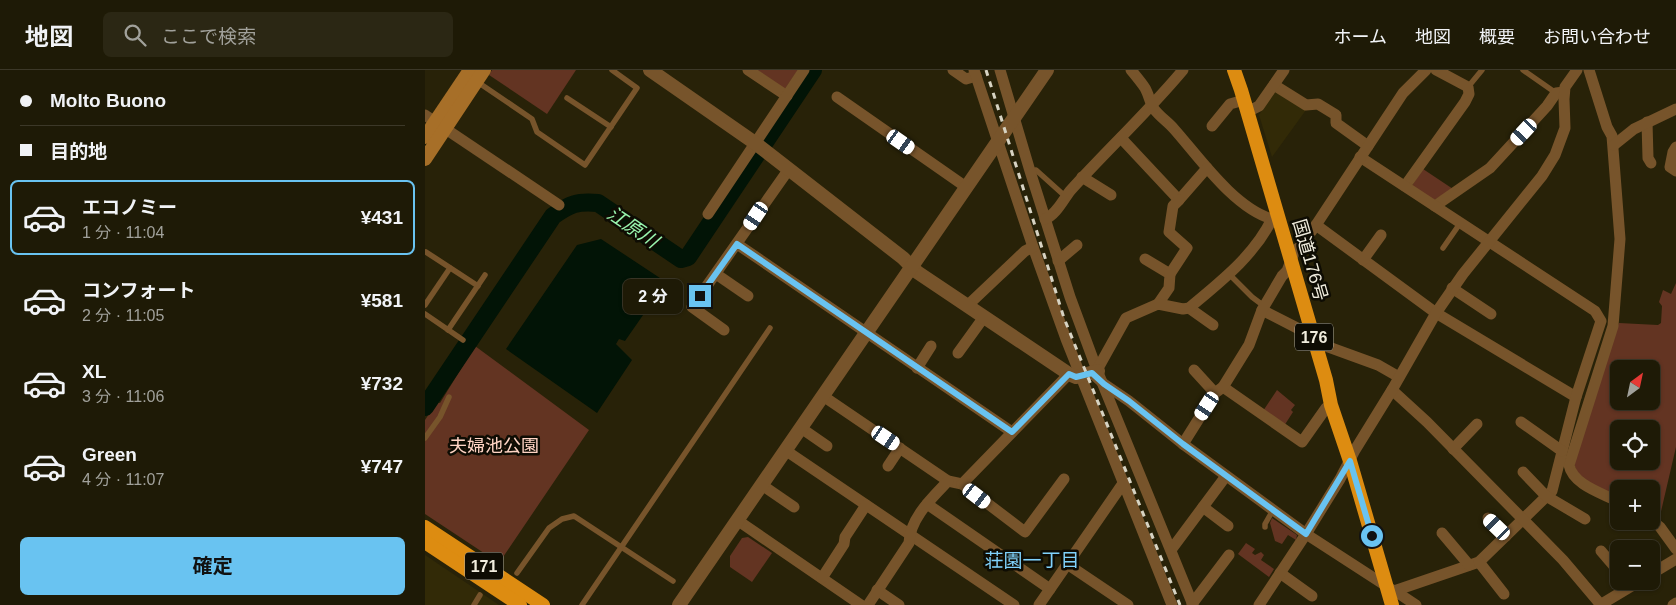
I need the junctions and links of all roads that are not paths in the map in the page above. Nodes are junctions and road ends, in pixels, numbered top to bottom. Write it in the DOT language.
graph roads {
  1 [pos="470,70"];
  2 [pos="484,70"];
  3 [pos="649,70"];
  4 [pos="748,70"];
  5 [pos="804,70"];
  6 [pos="953,70"];
  7 [pos="1000,70"];
  8 [pos="1047,70"];
  9 [pos="1131,70"];
  10 [pos="1183,70"];
  11 [pos="1234,70"];
  12 [pos="1284,70"];
  13 [pos="1427,70"];
  14 [pos="1436,70"];
  15 [pos="1482,70"];
  16 [pos="1523,70"];
  17 [pos="1577,70"];
  18 [pos="1589,70"];
  19 [pos="614,71"];
  20 [pos="975,73"];
  21 [pos="482,85"];
  22 [pos="1274,85"];
  23 [pos="1467,87"];
  24 [pos="1560,93"];
  25 [pos="787,96"];
  26 [pos="837,97"];
  27 [pos="567,98"];
  28 [pos="1151,104"];
  29 [pos="1246,106"];
  30 [pos="1676,109"];
  31 [pos="1014,118"];
  32 [pos="435,122"];
  33 [pos="1647,122"];
  34 [pos="1212,126"];
  35 [pos="611,127"];
  36 [pos="425,137"];
  37 [pos="1121,138"];
  38 [pos="998,140"];
  39 [pos="1614,145"];
  40 [pos="1368,146"];
  41 [pos="760,147"];
  42 [pos="1676,147"];
  43 [pos="1361,157"];
  44 [pos="425,158"];
  45 [pos="1651,163"];
  46 [pos="1207,168"];
  47 [pos="789,169"];
  48 [pos="1030,171"];
  49 [pos="1676,171"];
  50 [pos="1082,177"];
  51 [pos="1405,186"];
  52 [pos="966,187"];
  53 [pos="1111,195"];
  54 [pos="1065,196"];
  55 [pos="1179,200"];
  56 [pos="559,205"];
  57 [pos="1435,206"];
  58 [pos="708,214"];
  59 [pos="1275,218"];
  60 [pos="1045,219"];
  61 [pos="1461,222"];
  62 [pos="1316,225"];
  63 [pos="1381,235"];
  64 [pos="1489,241"];
  65 [pos="737,244"];
  66 [pos="1077,245"];
  67 [pos="1033,247"];
  68 [pos="1443,248"];
  69 [pos="426,252"];
  70 [pos="1145,259"];
  71 [pos="1363,260"];
  72 [pos="1058,261"];
  73 [pos="1291,261"];
  74 [pos="911,266"];
  75 [pos="451,268"];
  76 [pos="716,274"];
  77 [pos="1170,274"];
  78 [pos="1229,274"];
  79 [pos="485,275"];
  80 [pos="478,286"];
  81 [pos="1452,288"];
  82 [pos="748,296"];
  83 [pos="1165,302"];
  84 [pos="1614,304"];
  85 [pos="425,305"];
  86 [pos="967,306"];
  87 [pos="1189,308"];
  88 [pos="1263,308"];
  89 [pos="1435,313"];
  90 [pos="425,314"];
  91 [pos="1491,314"];
  92 [pos="984,317"];
  93 [pos="1213,325"];
  94 [pos="770,328"];
  95 [pos="448,330"];
  96 [pos="724,330"];
  97 [pos="866,333"];
  98 [pos="1314,339"];
  99 [pos="463,340"];
  100 [pos="931,346"];
  101 [pos="1593,347"];
  102 [pos="958,353"];
  103 [pos="917,368"];
  104 [pos="1194,370"];
  105 [pos="1090,375"];
  106 [pos="1399,377"];
  107 [pos="1219,390"];
  108 [pos="1391,390"];
  109 [pos="823,396"];
  110 [pos="449,397"];
  111 [pos="1576,397"];
  112 [pos="1331,405"];
  113 [pos="1521,422"];
  114 [pos="1477,424"];
  115 [pos="801,428"];
  116 [pos="1012,432"];
  117 [pos="425,438"];
  118 [pos="1183,444"];
  119 [pos="827,446"];
  120 [pos="900,448"];
  121 [pos="1453,449"];
  122 [pos="785,450"];
  123 [pos="1562,451"];
  124 [pos="1350,461"];
  125 [pos="888,466"];
  126 [pos="1570,470"];
  127 [pos="1523,472"];
  128 [pos="1226,476"];
  129 [pos="1064,479"];
  130 [pos="948,481"];
  131 [pos="1124,482"];
  132 [pos="961,484"];
  133 [pos="761,485"];
  134 [pos="1549,493"];
  135 [pos="1610,497"];
  136 [pos="927,504"];
  137 [pos="866,505"];
  138 [pos="793,507"];
  139 [pos="1203,507"];
  140 [pos="1273,510"];
  141 [pos="1489,518"];
  142 [pos="1585,519"];
  143 [pos="737,520"];
  144 [pos="1523,520"];
  145 [pos="1228,526"];
  146 [pos="425,527"];
  147 [pos="1265,527"];
  148 [pos="1660,527"];
  149 [pos="1442,532"];
  150 [pos="909,534"];
  151 [pos="1306,534"];
  152 [pos="1507,536"];
  153 [pos="425,542"];
  154 [pos="622,546"];
  155 [pos="1676,549"];
  156 [pos="1171,550"];
  157 [pos="1601,551"];
  158 [pos="1229,555"];
  159 [pos="1676,560"];
  160 [pos="1610,562"];
  161 [pos="1474,563"];
  162 [pos="1067,564"];
  163 [pos="1660,567"];
  164 [pos="517,573"];
  165 [pos="1280,573"];
  166 [pos="822,578"];
  167 [pos="673,581"];
  168 [pos="1050,588"];
  169 [pos="1392,589"];
  170 [pos="877,590"];
  171 [pos="1622,590"];
  172 [pos="1504,594"];
  173 [pos="480,596"];
  174 [pos="1312,596"];
  175 [pos="1263,603"];
  176 [pos="1193,604"];
  177 [pos="474,605"];
  178 [pos="520,605"];
  179 [pos="543,605"];
  180 [pos="582,605"];
  181 [pos="679,605"];
  182 [pos="861,605"];
  183 [pos="868,605"];
  184 [pos="899,605"];
  185 [pos="1014,605"];
  186 [pos="1039,605"];
  187 [pos="1128,605"];
  188 [pos="1172,605"];
  189 [pos="1392,605"];
  190 [pos="1416,605"];
  191 [pos="1600,605"];
  1 -- 32 [label="main road"];
  2 -- 32 [label="main road"];
  3 -- 41 [label="street"];
  4 -- 25 [label="street"];
  5 -- 25 [label="street"];
  6 -- 20 [label="street"];
  7 -- 31 [label="street"];
  8 -- 31 [label="street"];
  9 -- 28 [label="street"];
  10 -- 28 [label="street"];
  11 -- 29 [label="highway, 国道176号 / 176"];
  12 -- 22 [label="street"];
  13 -- 40 [label="street"];
  14 -- 23 [label="street"];
  15 -- 23 [label="lane"];
  16 -- 24 [label="lane"];
  17 -- 24 [label="street"];
  18 -- 39 [label="street"];
  19 -- 35 [label="lane"];
  20 -- 38 [label="street"];
  21 -- 35 [label="lane"];
  22 -- 29 [label="street"];
  22 -- 40 [label="street"];
  23 -- 51 [label="street"];
  24 -- 57 [label="street"];
  24 -- 64 [label="street"];
  25 -- 41 [label="street"];
  26 -- 52 [label="street"];
  27 -- 35 [label="lane"];
  28 -- 37 [label="street"];
  28 -- 46 [label="street"];
  29 -- 34 [label="street"];
  29 -- 59 [label="highway, 国道176号 / 176"];
  30 -- 33 [label="street"];
  31 -- 38 [label="street"];
  31 -- 48 [label="street"];
  32 -- 36 [label="main road"];
  32 -- 44 [label="main road"];
  32 -- 56 [label="street"];
  33 -- 39 [label="street"];
  33 -- 45 [label="street"];
  37 -- 50 [label="street"];
  37 -- 55 [label="street"];
  38 -- 52 [label="street"];
  38 -- 67 [label="street"];
  39 -- 84 [label="street"];
  40 -- 43 [label="street"];
  41 -- 47 [label="street"];
  41 -- 58 [label="street"];
  42 -- 49 [label="street"];
  43 -- 51 [label="street"];
  43 -- 62 [label="street"];
  46 -- 55 [label="street"];
  46 -- 59 [label="street"];
  47 -- 65 [label="street"];
  47 -- 74 [label="street"];
  48 -- 54 [label="lane"];
  48 -- 60 [label="street"];
  50 -- 53 [label="street"];
  50 -- 54 [label="street"];
  51 -- 57 [label="street"];
  52 -- 74 [label="street"];
  54 -- 60 [label="street"];
  55 -- 77 [label="street"];
  57 -- 61 [label="street"];
  59 -- 73 [label="highway, 国道176号 / 176"];
  59 -- 78 [label="street"];
  60 -- 72 [label="street"];
  61 -- 64 [label="street"];
  61 -- 68 [label="lane"];
  62 -- 71 [label="street"];
  62 -- 73 [label="street"];
  63 -- 71 [label="street"];
  64 -- 81 [label="street"];
  64 -- 101 [label="street"];
  65 -- 76 [label="street"];
  65 -- 97 [label="street"];
  66 -- 72 [label="street"];
  67 -- 86 [label="street"];
  67 -- 105 [label="street"];
  69 -- 75 [label="lane"];
  70 -- 77 [label="street"];
  71 -- 89 [label="street"];
  72 -- 105 [label="street"];
  73 -- 88 [label="street"];
  73 -- 98 [label="highway, 国道176号 / 176"];
  74 -- 86 [label="street"];
  74 -- 97 [label="street"];
  75 -- 80 [label="lane"];
  75 -- 85 [label="lane"];
  76 -- 82 [label="street"];
  76 -- 96 [label="street"];
  77 -- 83 [label="street"];
  78 -- 87 [label="street"];
  78 -- 88 [label="lane"];
  79 -- 80 [label="lane"];
  80 -- 95 [label="lane"];
  81 -- 89 [label="street"];
  81 -- 91 [label="street"];
  83 -- 87 [label="street"];
  83 -- 105 [label="street"];
  84 -- 101 [label="street"];
  84 -- 126 [label="street"];
  86 -- 92 [label="street"];
  87 -- 93 [label="street"];
  88 -- 98 [label="street"];
  88 -- 107 [label="street"];
  89 -- 106 [label="street"];
  89 -- 111 [label="street"];
  90 -- 95 [label="lane"];
  92 -- 102 [label="street"];
  92 -- 105 [label="street"];
  94 -- 154 [label="lane"];
  95 -- 99 [label="lane"];
  97 -- 103 [label="street"];
  97 -- 109 [label="street"];
  98 -- 106 [label="street"];
  98 -- 112 [label="highway, 国道176号 / 176"];
  100 -- 103 [label="street"];
  101 -- 111 [label="street"];
  103 -- 116 [label="street"];
  104 -- 107 [label="street"];
  105 -- 116 [label="street"];
  105 -- 118 [label="street"];
  105 -- 131 [label="street"];
  105 -- 156 [label="street"];
  106 -- 108 [label="street"];
  107 -- 112 [label="street"];
  107 -- 118 [label="street"];
  108 -- 121 [label="street"];
  108 -- 124 [label="street"];
  109 -- 115 [label="street"];
  109 -- 120 [label="street"];
  110 -- 117 [label="lane"];
  111 -- 123 [label="street"];
  112 -- 124 [label="highway, 国道176号 / 176"];
  113 -- 123 [label="street"];
  114 -- 121 [label="street"];
  115 -- 119 [label="street"];
  115 -- 122 [label="street"];
  116 -- 132 [label="street"];
  118 -- 128 [label="street"];
  120 -- 125 [label="street"];
  120 -- 130 [label="street"];
  121 -- 144 [label="street"];
  122 -- 133 [label="street"];
  122 -- 137 [label="street"];
  123 -- 134 [label="street"];
  124 -- 151 [label="street"];
  124 -- 169 [label="highway, 国道176号 / 176"];
  126 -- 134 [label="street"];
  126 -- 135 [label="street"];
  127 -- 134 [label="street"];
  128 -- 139 [label="street"];
  128 -- 140 [label="street"];
  129 -- 132 [label="street"];
  130 -- 132 [label="street"];
  130 -- 136 [label="street"];
  131 -- 162 [label="street"];
  131 -- 188 [label="street"];
  133 -- 138 [label="street"];
  133 -- 143 [label="street"];
  134 -- 142 [label="street"];
  134 -- 144 [label="street"];
  136 -- 150 [label="street"];
  136 -- 168 [label="street"];
  137 -- 150 [label="street"];
  137 -- 166 [label="street"];
  139 -- 145 [label="street"];
  139 -- 156 [label="street"];
  140 -- 147 [label="lane"];
  140 -- 151 [label="street"];
  141 -- 152 [label="street"];
  143 -- 166 [label="street"];
  143 -- 181 [label="street"];
  144 -- 152 [label="street"];
  144 -- 191 [label="street"];
  146 -- 179 [label="highway, 171"];
  148 -- 155 [label="street"];
  149 -- 161 [label="street"];
  150 -- 170 [label="street"];
  150 -- 185 [label="street"];
  151 -- 165 [label="street"];
  151 -- 169 [label="street"];
  152 -- 161 [label="street"];
  153 -- 178 [label="highway, 171"];
  154 -- 164 [label="lane"];
  154 -- 167 [label="lane"];
  154 -- 180 [label="lane"];
  156 -- 176 [label="street"];
  157 -- 160 [label="street"];
  158 -- 176 [label="street"];
  159 -- 163 [label="street"];
  161 -- 169 [label="street"];
  161 -- 172 [label="street"];
  162 -- 168 [label="street"];
  162 -- 187 [label="street"];
  165 -- 174 [label="street"];
  165 -- 175 [label="street"];
  166 -- 182 [label="street"];
  168 -- 186 [label="street"];
  169 -- 189 [label="highway, 国道176号 / 176"];
  169 -- 190 [label="street"];
  170 -- 183 [label="street"];
  170 -- 184 [label="street"];
  171 -- 191 [label="street"];
  173 -- 177 [label="lane"];
}
